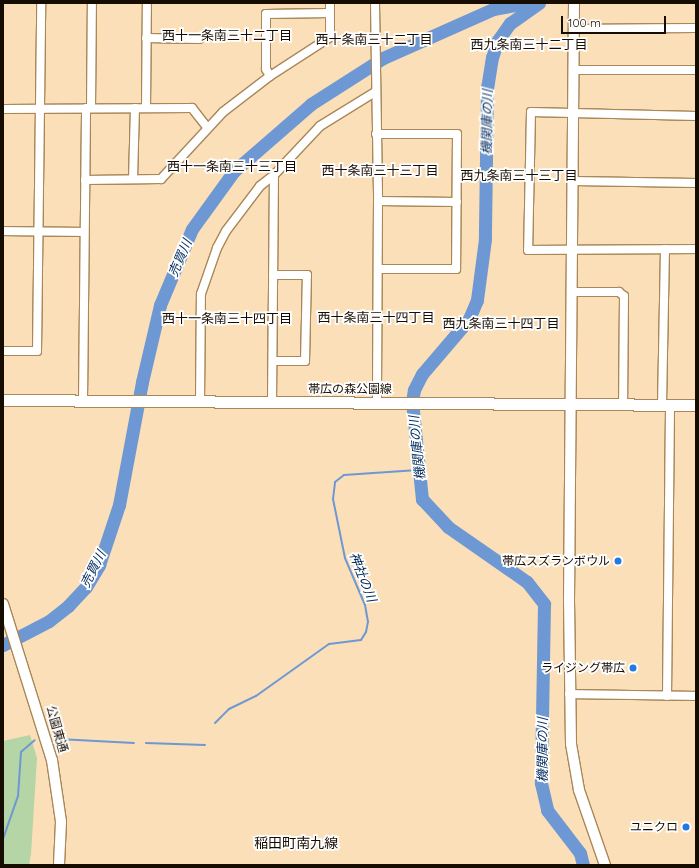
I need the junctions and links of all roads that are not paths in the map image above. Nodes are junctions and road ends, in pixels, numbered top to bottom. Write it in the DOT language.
graph roads {
  1 [pos="41,3"];
  2 [pos="92,3"];
  3 [pos="147,3"];
  4 [pos="330,3"];
  5 [pos="375,3"];
  6 [pos="574,3"];
  7 [pos="330,13"];
  8 [pos="574,24"];
  9 [pos="696,28"];
  10 [pos="146,38"];
  11 [pos="199,39"];
  12 [pos="574,70"];
  13 [pos="696,70"];
  14 [pos="270,76"];
  15 [pos="375,89"];
  16 [pos="89,108"];
  17 [pos="135,108"];
  18 [pos="146,108"];
  19 [pos="3,109"];
  20 [pos="40,109"];
  21 [pos="574,113"];
  22 [pos="696,116"];
  23 [pos="207,127"];
  24 [pos="376,134"];
  25 [pos="274,175"];
  26 [pos="134,179"];
  27 [pos="85,180"];
  28 [pos="573,181"];
  29 [pos="696,183"];
  30 [pos="378,201"];
  31 [pos="458,202"];
  32 [pos="3,231"];
  33 [pos="38,231"];
  34 [pos="84,232"];
  35 [pos="665,249"];
  36 [pos="696,249"];
  37 [pos="571,250"];
  38 [pos="378,269"];
  39 [pos="273,275"];
  40 [pos="571,292"];
  41 [pos="3,351"];
  42 [pos="273,361"];
  43 [pos="3,400"];
  44 [pos="83,400"];
  45 [pos="200,402"];
  46 [pos="272,402"];
  47 [pos="377,402"];
  48 [pos="571,404"];
  49 [pos="623,405"];
  50 [pos="666,405"];
  51 [pos="696,405"];
  52 [pos="3,604"];
  53 [pos="569,694"];
  54 [pos="667,696"];
  55 [pos="696,696"];
  56 [pos="59,865"];
  57 [pos="604,865"];
  1 -- 20 [label="street"];
  2 -- 16 [label="street"];
  3 -- 10 [label="street"];
  4 -- 7 [label="street"];
  5 -- 15 [label="street"];
  6 -- 8 [label="street"];
  7 -- 14 [label="street"];
  7 -- 14 [label="street"];
  8 -- 9 [label="street"];
  8 -- 12 [label="street"];
  10 -- 11 [label="street"];
  10 -- 18 [label="street"];
  12 -- 13 [label="street"];
  12 -- 21 [label="street"];
  14 -- 23 [label="street"];
  15 -- 24 [label="street"];
  15 -- 25 [label="street"];
  16 -- 17 [label="street"];
  16 -- 20 [label="street"];
  16 -- 27 [label="street"];
  17 -- 18 [label="street"];
  17 -- 26 [label="street"];
  18 -- 23 [label="street"];
  19 -- 20 [label="street"];
  20 -- 33 [label="street"];
  21 -- 22 [label="street"];
  21 -- 28 [label="street"];
  21 -- 37 [label="street"];
  23 -- 26 [label="street"];
  24 -- 30 [label="street"];
  24 -- 31 [label="street"];
  25 -- 39 [label="street"];
  25 -- 45 [label="street"];
  26 -- 27 [label="street"];
  27 -- 34 [label="street"];
  28 -- 29 [label="street"];
  28 -- 37 [label="street"];
  30 -- 31 [label="street"];
  30 -- 38 [label="street"];
  31 -- 38 [label="street"];
  32 -- 33 [label="street"];
  33 -- 34 [label="street"];
  33 -- 41 [label="street"];
  34 -- 44 [label="street"];
  35 -- 36 [label="street"];
  35 -- 37 [label="street"];
  35 -- 50 [label="street"];
  37 -- 40 [label="street"];
  38 -- 47 [label="street"];
  39 -- 42 [label="street"];
  39 -- 42 [label="street"];
  40 -- 48 [label="street"];
  40 -- 49 [label="street"];
  42 -- 46 [label="street"];
  43 -- 44 [label="main road, 帯広の森公園線"];
  44 -- 45 [label="main road, 帯広の森公園線"];
  45 -- 46 [label="main road, 帯広の森公園線"];
  46 -- 47 [label="main road, 帯広の森公園線"];
  47 -- 48 [label="main road, 帯広の森公園線"];
  48 -- 49 [label="main road, 帯広の森公園線"];
  48 -- 53 [label="street"];
  49 -- 50 [label="main road, 帯広の森公園線"];
  50 -- 51 [label="main road, 帯広の森公園線"];
  50 -- 54 [label="street"];
  52 -- 56 [label="street, 公園東通"];
  53 -- 54 [label="street"];
  53 -- 57 [label="street"];
  54 -- 55 [label="street"];
}
